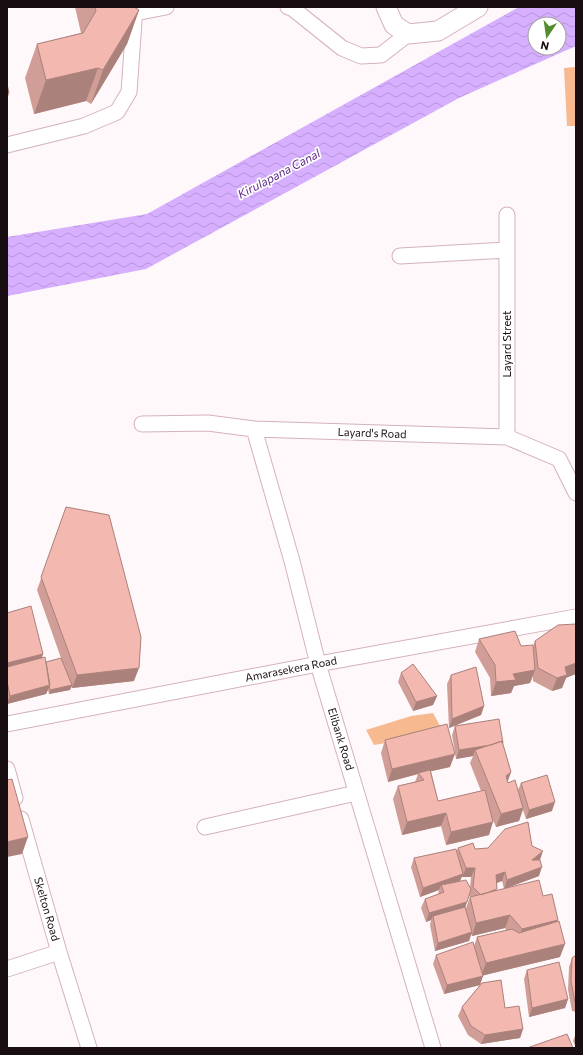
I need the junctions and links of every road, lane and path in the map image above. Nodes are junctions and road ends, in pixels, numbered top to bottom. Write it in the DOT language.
graph roads {
  1 [pos="166,7"];
  2 [pos="288,7"];
  3 [pos="386,7"];
  4 [pos="478,7"];
  5 [pos="135,10"];
  6 [pos="408,34"];
  7 [pos="7,145"];
  8 [pos="507,215"];
  9 [pos="507,250"];
  10 [pos="400,256"];
  11 [pos="142,424"];
  12 [pos="254,429"];
  13 [pos="507,437"];
  14 [pos="576,493"];
  15 [pos="576,617"];
  16 [pos="318,664"];
  17 [pos="7,724"];
  18 [pos="7,769"];
  19 [pos="356,792"];
  20 [pos="205,827"];
  21 [pos="59,952"];
  22 [pos="7,969"];
  23 [pos="89,1048"];
  24 [pos="433,1048"];
  1 -- 5 [label="street"];
  2 -- 6 [label="street"];
  3 -- 6 [label="street"];
  4 -- 6 [label="street"];
  5 -- 7 [label="street"];
  8 -- 9 [label="street, Layard Street"];
  9 -- 10 [label="street"];
  9 -- 13 [label="street, Layard Street"];
  11 -- 12 [label="street, Layard's Road"];
  12 -- 13 [label="street, Layard's Road"];
  12 -- 16 [label="street, Elibank Road"];
  13 -- 14 [label="street, Layard's Road"];
  15 -- 16 [label="street, Amarasekera Road"];
  16 -- 17 [label="street, Amarasekera Road"];
  16 -- 19 [label="street, Elibank Road"];
  18 -- 21 [label="street, Skelton Road"];
  19 -- 20 [label="street"];
  19 -- 24 [label="street, Elibank Road"];
  21 -- 22 [label="street"];
  21 -- 23 [label="street, Skelton Road"];
}
